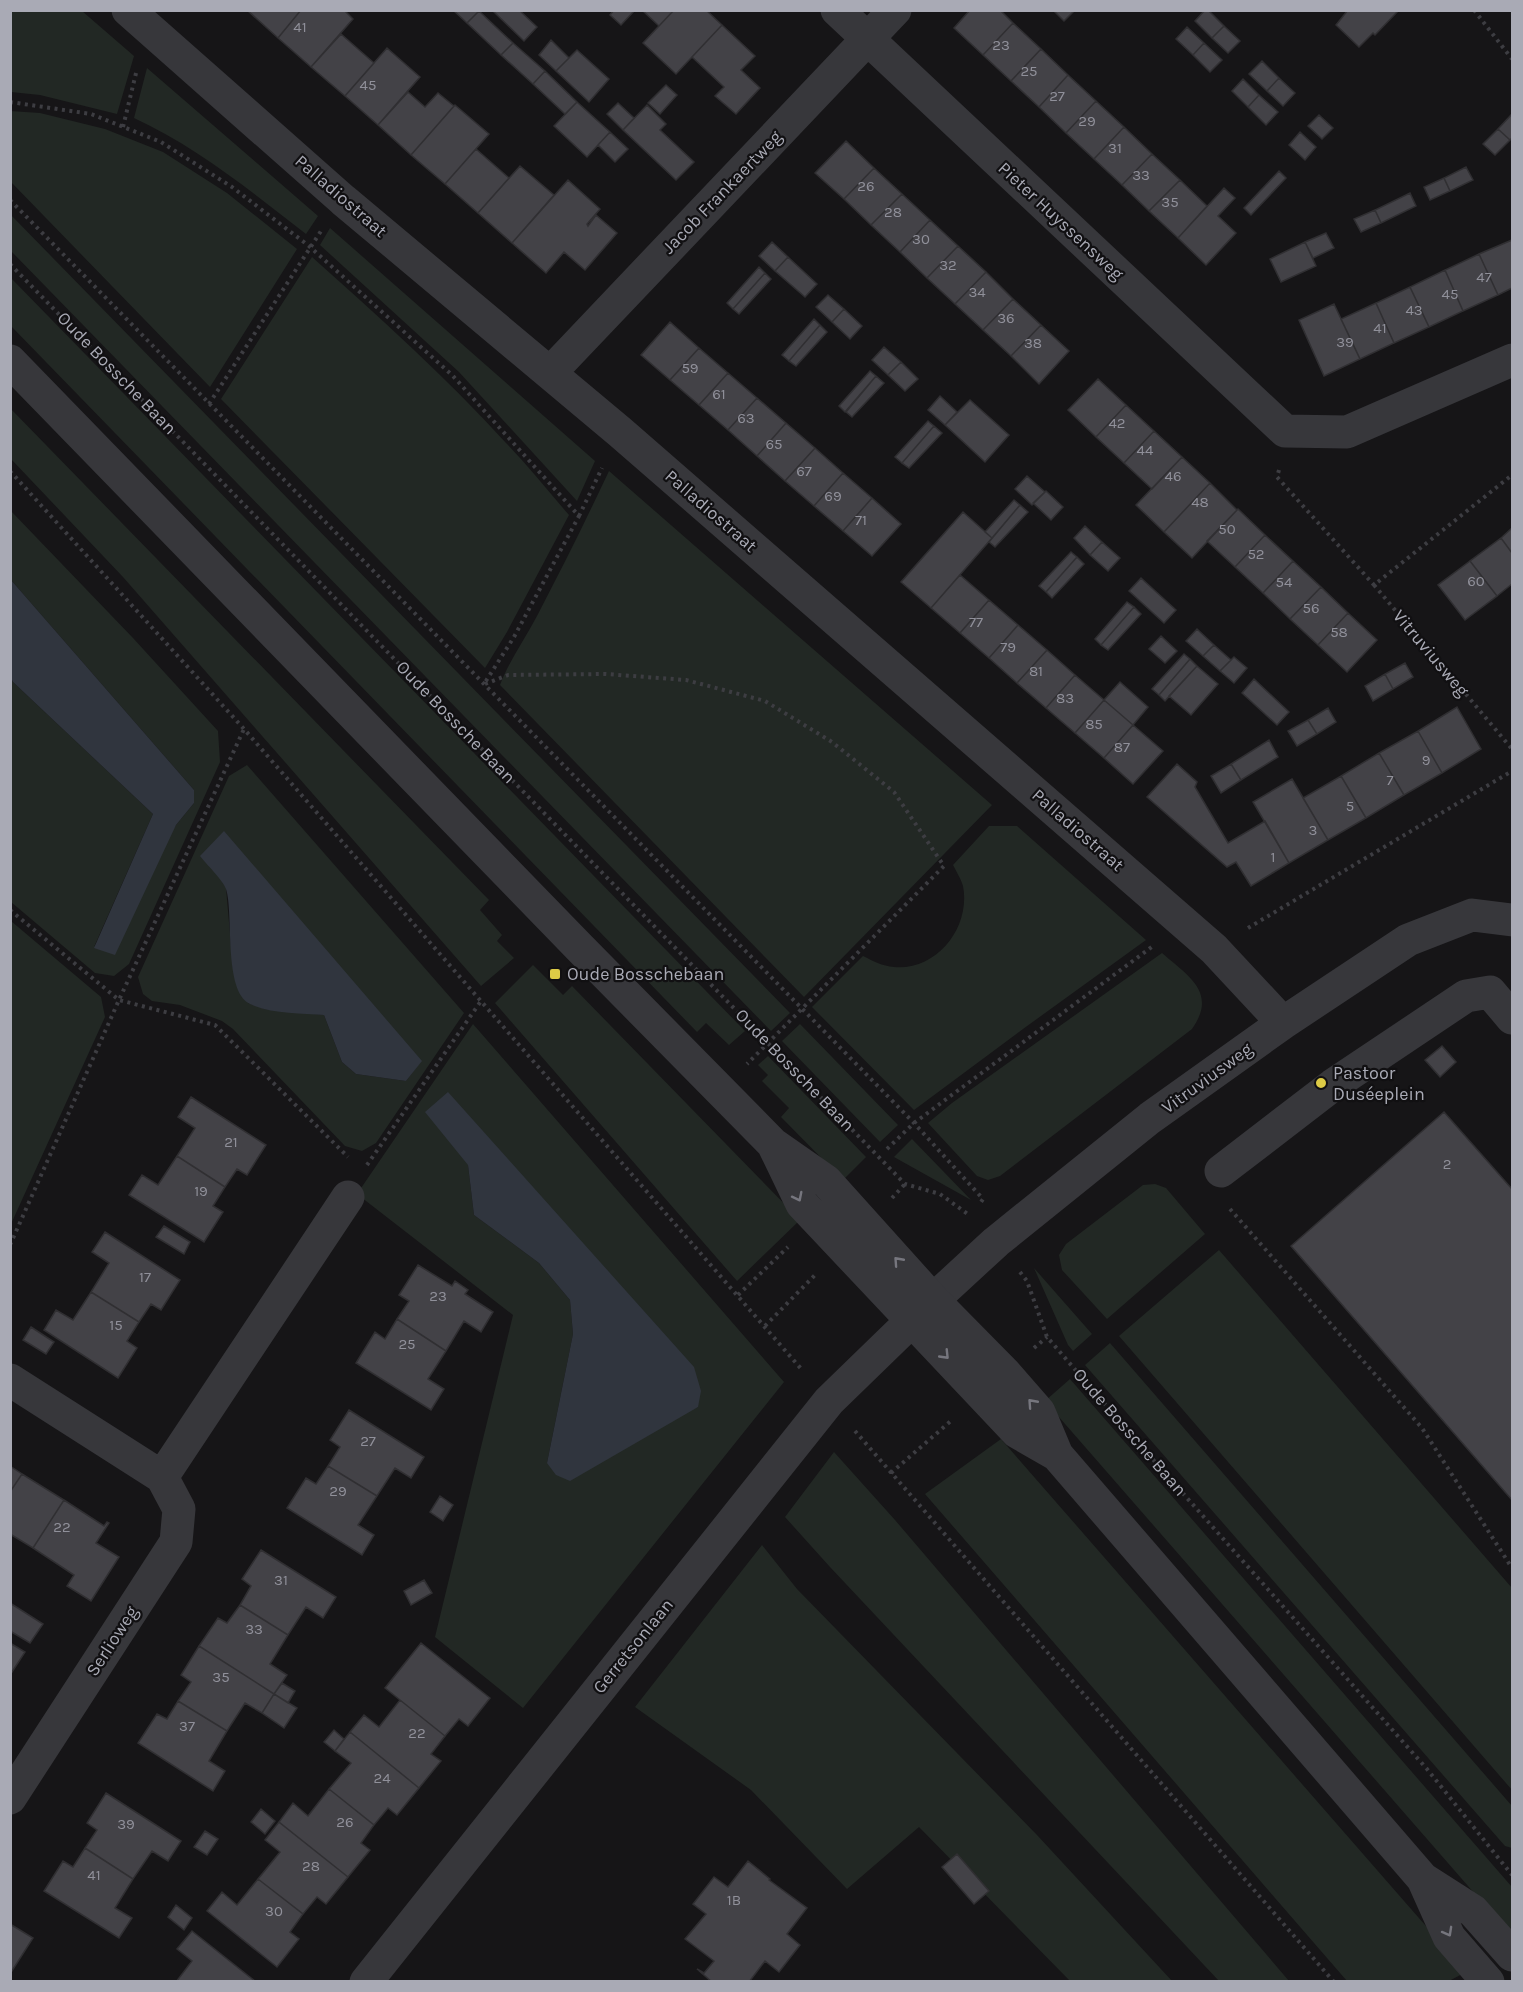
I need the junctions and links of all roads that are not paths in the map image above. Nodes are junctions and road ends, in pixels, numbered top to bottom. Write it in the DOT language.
graph roads {
  1 [pos="837,10"];
  2 [pos="895,10"];
  3 [pos="138,19"];
  4 [pos="867,39"];
  5 [pos="1512,360"];
  6 [pos="10,361"];
  7 [pos="550,373"];
  8 [pos="1512,920"];
  9 [pos="1512,1018"];
  10 [pos="1283,1023"];
  11 [pos="1221,1171"];
  12 [pos="355,1184"];
  13 [pos="923,1311"];
  14 [pos="10,1380"];
  15 [pos="162,1477"];
  16 [pos="10,1798"];
  17 [pos="1423,1879"];
  18 [pos="1512,1955"];
  19 [pos="366,1982"];
  20 [pos="1488,1982"];
  1 -- 4 [label="street, Pieter Huyssensweg"];
  2 -- 4 [label="street, Jacob Frankaertweg"];
  3 -- 7 [label="street, Palladiostraat"];
  4 -- 5 [label="street, Pieter Huyssensweg"];
  4 -- 7 [label="street, Jacob Frankaertweg"];
  6 -- 13 [label="street"];
  7 -- 10 [label="street, Palladiostraat"];
  8 -- 10 [label="street, Vitruviusweg"];
  9 -- 11 [label="street"];
  10 -- 13 [label="street, Vitruviusweg"];
  12 -- 15 [label="street"];
  13 -- 17 [label="street"];
  13 -- 19 [label="street, Gerretsonlaan"];
  14 -- 15 [label="street, Serlioweg"];
  15 -- 16 [label="street, Serlioweg"];
  17 -- 18 [label="street"];
  17 -- 20 [label="street, one-way"];
}
